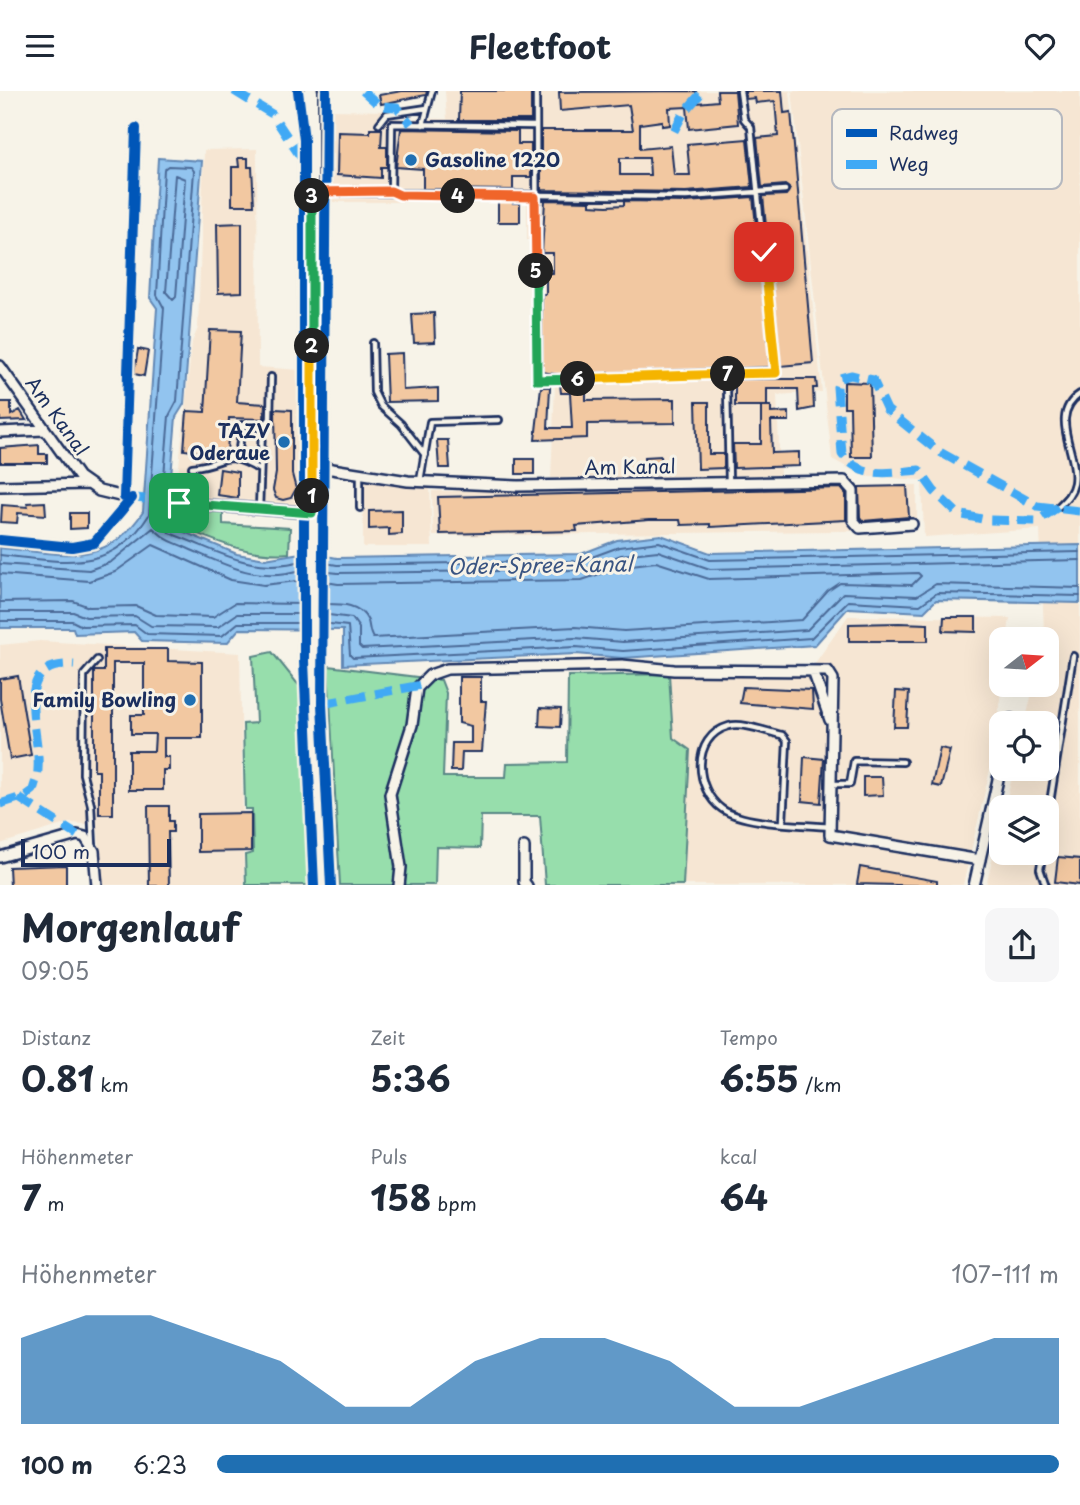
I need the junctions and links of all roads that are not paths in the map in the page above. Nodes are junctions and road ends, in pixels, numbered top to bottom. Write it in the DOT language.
graph roads {
  1 [pos="311,91"];
  2 [pos="432,91"];
  3 [pos="536,91"];
  4 [pos="740,91"];
  5 [pos="427,108"];
  6 [pos="379,124"];
  7 [pos="423,125"];
  8 [pos="534,126"];
  9 [pos="785,190"];
  10 [pos="391,191"];
  11 [pos="312,192"];
  12 [pos="758,192"];
  13 [pos="535,197"];
  14 [pos="373,343"];
  15 [pos="0,366"];
  16 [pos="271,377"];
  17 [pos="727,389"];
  18 [pos="1080,394"];
  19 [pos="499,420"];
  20 [pos="262,428"];
  21 [pos="44,430"];
  22 [pos="0,432"];
  23 [pos="425,455"];
  24 [pos="238,457"];
  25 [pos="313,466"];
  26 [pos="192,467"];
  27 [pos="260,470"];
  28 [pos="360,473"];
  29 [pos="420,482"];
  30 [pos="729,483"];
  31 [pos="88,484"];
  32 [pos="0,486"];
  33 [pos="124,496"];
  34 [pos="179,503"];
  35 [pos="1058,507"];
  36 [pos="360,508"];
  37 [pos="259,509"];
  38 [pos="312,513"];
  39 [pos="912,524"];
  40 [pos="1073,656"];
  41 [pos="97,660"];
  42 [pos="813,671"];
  43 [pos="832,725"];
  44 [pos="902,762"];
  45 [pos="998,781"];
  46 [pos="831,784"];
  47 [pos="1051,795"];
  48 [pos="783,822"];
  49 [pos="830,827"];
  50 [pos="524,847"];
  51 [pos="94,851"];
  52 [pos="0,857"];
  53 [pos="980,860"];
  54 [pos="1041,865"];
  55 [pos="97,885"];
  56 [pos="321,885"];
  57 [pos="399,885"];
  58 [pos="527,885"];
  59 [pos="974,885"];
  60 [pos="1046,885"];
  1 -- 11 [label="street"];
  2 -- 5 [label="lane"];
  3 -- 8 [label="lane"];
  4 -- 12 [label="lane"];
  5 -- 6 [label="lane"];
  5 -- 7 [label="lane"];
  7 -- 8 [label="lane"];
  7 -- 10 [label="lane"];
  8 -- 13 [label="lane"];
  9 -- 12 [label="lane"];
  10 -- 11 [label="lane"];
  10 -- 13 [label="lane"];
  11 -- 25 [label="street"];
  12 -- 13 [label="lane"];
  12 -- 13 [label="lane"];
  14 -- 23 [label="lane"];
  15 -- 21 [label="street, Am Kanal"];
  16 -- 20 [label="lane"];
  17 -- 30 [label="lane"];
  18 -- 35 [label="lane"];
  19 -- 23 [label="lane"];
  20 -- 24 [label="lane"];
  20 -- 27 [label="lane"];
  21 -- 22 [label="street"];
  21 -- 31 [label="street, Am Kanal"];
  23 -- 29 [label="lane"];
  24 -- 26 [label="lane"];
  24 -- 27 [label="lane"];
  25 -- 28 [label="street, Am Kanal"];
  25 -- 38 [label="street"];
  27 -- 37 [label="lane"];
  28 -- 29 [label="street, Am Kanal"];
  28 -- 36 [label="lane"];
  29 -- 30 [label="street, Am Kanal"];
  30 -- 39 [label="street, Am Kanal"];
  31 -- 32 [label="street, Am Kanal"];
  31 -- 33 [label="street, Am Kanal"];
  34 -- 37 [label="street"];
  37 -- 38 [label="street"];
  38 -- 56 [label="street"];
  40 -- 47 [label="lane"];
  41 -- 51 [label="lane"];
  42 -- 43 [label="street"];
  42 -- 43 [label="street"];
  42 -- 57 [label="street"];
  43 -- 46 [label="street"];
  44 -- 46 [label="lane"];
  45 -- 53 [label="street"];
  46 -- 49 [label="street"];
  48 -- 48 [label="lane"];
  48 -- 49 [label="lane"];
  49 -- 53 [label="street"];
  50 -- 58 [label="street"];
  51 -- 52 [label="street"];
  51 -- 55 [label="street"];
  53 -- 59 [label="street"];
  54 -- 60 [label="lane"];
}
